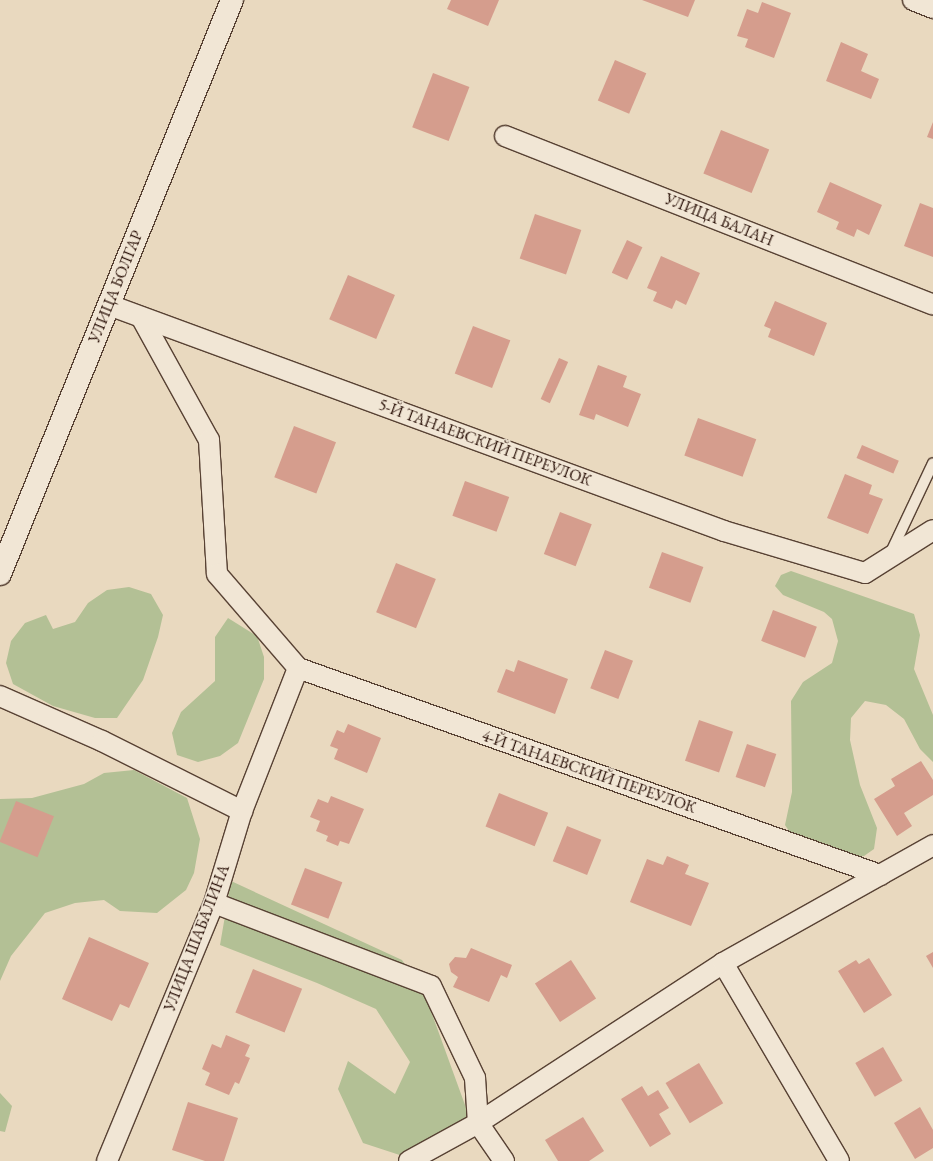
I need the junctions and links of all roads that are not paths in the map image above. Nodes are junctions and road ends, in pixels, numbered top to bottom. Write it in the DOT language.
graph roads {
  1 [pos="232,0"];
  2 [pos="913,0"];
  3 [pos="933,8"];
  4 [pos="504,136"];
  5 [pos="109,305"];
  6 [pos="933,305"];
  7 [pos="141,317"];
  8 [pos="933,463"];
  9 [pos="933,530"];
  10 [pos="890,554"];
  11 [pos="0,574"];
  12 [pos="298,668"];
  13 [pos="0,696"];
  14 [pos="242,811"];
  15 [pos="933,845"];
  16 [pos="880,875"];
  17 [pos="214,903"];
  18 [pos="723,963"];
  19 [pos="478,1123"];
  20 [pos="107,1161"];
  21 [pos="409,1161"];
  22 [pos="504,1161"];
  23 [pos="839,1161"];
  1 -- 5 [label="street, УЛИЦА БОЛГАР"];
  2 -- 3 [label="street"];
  4 -- 6 [label="street, УЛИЦА БАЛАН"];
  5 -- 7 [label="street, 5-Й ТАНАЕВСКИЙ ПЕРЕУЛОК"];
  5 -- 11 [label="street, УЛИЦА БОЛГАР"];
  7 -- 10 [label="street, 5-Й ТАНАЕВСКИЙ ПЕРЕУЛОК"];
  7 -- 12 [label="street"];
  8 -- 10 [label="lane"];
  9 -- 10 [label="street"];
  12 -- 14 [label="street, УЛИЦА ШАБАЛИНА"];
  12 -- 16 [label="street, 4-Й ТАНАЕВСКИЙ ПЕРЕУЛОК"];
  13 -- 14 [label="street"];
  14 -- 17 [label="street, УЛИЦА ШАБАЛИНА"];
  15 -- 16 [label="street"];
  16 -- 18 [label="street"];
  17 -- 19 [label="street"];
  17 -- 20 [label="street, УЛИЦА ШАБАЛИНА"];
  18 -- 19 [label="street"];
  18 -- 23 [label="street"];
  19 -- 21 [label="street"];
  19 -- 22 [label="street"];
}
